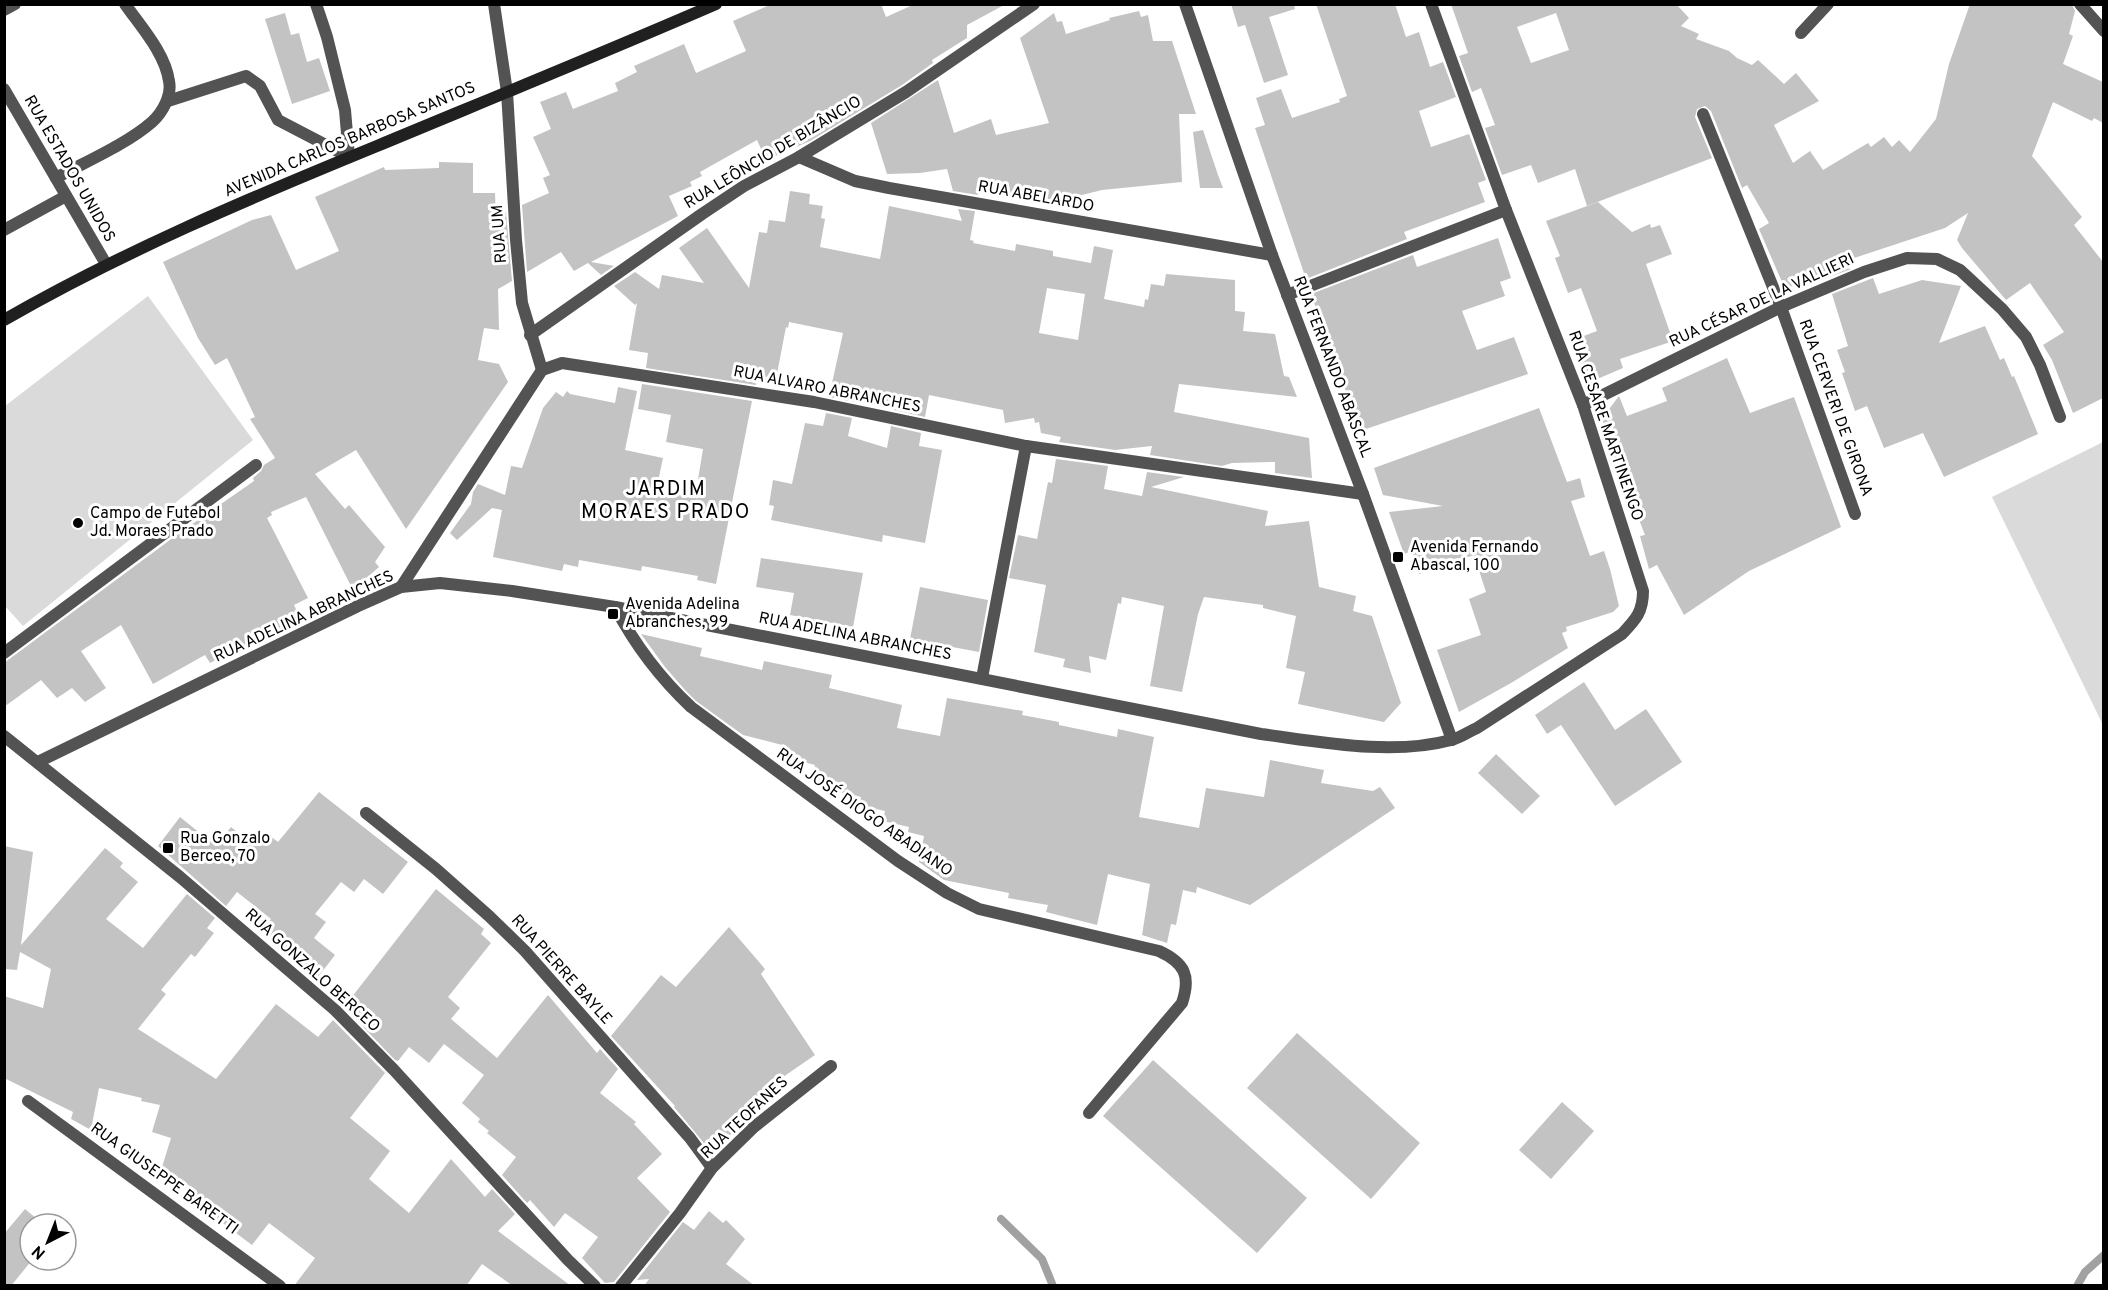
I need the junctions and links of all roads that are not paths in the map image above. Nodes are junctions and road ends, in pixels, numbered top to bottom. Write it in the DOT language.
graph roads {
  1 [pos="15,4"];
  2 [pos="125,4"];
  3 [pos="316,4"];
  4 [pos="494,4"];
  5 [pos="716,4"];
  6 [pos="1035,4"];
  7 [pos="1185,4"];
  8 [pos="1431,4"];
  9 [pos="1828,4"];
  10 [pos="2080,4"];
  11 [pos="4,10"];
  12 [pos="2103,31"];
  13 [pos="1801,33"];
  14 [pos="507,92"];
  15 [pos="6,94"];
  16 [pos="168,101"];
  17 [pos="1703,114"];
  18 [pos="799,157"];
  19 [pos="349,158"];
  20 [pos="56,178"];
  21 [pos="66,196"];
  22 [pos="1506,210"];
  23 [pos="4,230"];
  24 [pos="1272,255"];
  25 [pos="106,264"];
  26 [pos="1287,295"];
  27 [pos="1781,307"];
  28 [pos="4,320"];
  29 [pos="530,335"];
  30 [pos="542,370"];
  31 [pos="1583,405"];
  32 [pos="2060,417"];
  33 [pos="1026,446"];
  34 [pos="256,465"];
  35 [pos="1363,494"];
  36 [pos="1855,514"];
  37 [pos="401,587"];
  38 [pos="615,607"];
  39 [pos="4,652"];
  40 [pos="982,678"];
  41 [pos="4,736"];
  42 [pos="1452,740"];
  43 [pos="38,762"];
  44 [pos="366,813"];
  45 [pos="831,1066"];
  46 [pos="28,1101"];
  47 [pos="1089,1113"];
  48 [pos="712,1168"];
  49 [pos="280,1286"];
  50 [pos="595,1286"];
  51 [pos="621,1286"];
  1 -- 11 [label="street"];
  2 -- 16 [label="street"];
  3 -- 19 [label="street"];
  4 -- 14 [label="street, RUA UM"];
  5 -- 14 [label="main road, AVENIDA CARLOS BARBOSA SANTOS"];
  6 -- 18 [label="street, RUA LEÔNCIO DE BIZÂNCIO"];
  7 -- 24 [label="street, RUA FERNANDO ABASCAL"];
  8 -- 22 [label="street, RUA CESARE MARTINENGO"];
  9 -- 13 [label="street"];
  10 -- 12 [label="street"];
  14 -- 19 [label="main road, AVENIDA CARLOS BARBOSA SANTOS"];
  14 -- 29 [label="street, RUA UM"];
  15 -- 20 [label="street, RUA ESTADOS UNIDOS"];
  16 -- 19 [label="street"];
  16 -- 20 [label="street"];
  17 -- 27 [label="street, RUA CERVERI DE GIRONA"];
  18 -- 24 [label="street, RUA ABELARDO"];
  18 -- 29 [label="street, RUA LEÔNCIO DE BIZÂNCIO"];
  19 -- 25 [label="main road, AVENIDA CARLOS BARBOSA SANTOS"];
  20 -- 21 [label="street, RUA ESTADOS UNIDOS"];
  21 -- 23 [label="street"];
  21 -- 25 [label="street, RUA ESTADOS UNIDOS"];
  22 -- 26 [label="street"];
  22 -- 31 [label="street, RUA CESARE MARTINENGO"];
  24 -- 26 [label="street, RUA FERNANDO ABASCAL"];
  25 -- 28 [label="main road, AVENIDA CARLOS BARBOSA SANTOS"];
  26 -- 35 [label="street, RUA FERNANDO ABASCAL"];
  27 -- 31 [label="street, RUA CÉSAR DE LA VALLIERI"];
  27 -- 32 [label="street, RUA CÉSAR DE LA VALLIERI"];
  27 -- 36 [label="street, RUA CERVERI DE GIRONA"];
  29 -- 30 [label="street, RUA UM"];
  30 -- 33 [label="street, RUA ALVARO ABRANCHES"];
  30 -- 37 [label="street"];
  31 -- 42 [label="street, RUA CESARE MARTINENGO"];
  33 -- 35 [label="street, RUA ALVARO ABRANCHES"];
  33 -- 40 [label="street"];
  34 -- 39 [label="street"];
  35 -- 42 [label="street, RUA FERNANDO ABASCAL"];
  37 -- 38 [label="street, RUA ADELINA ABRANCHES"];
  37 -- 43 [label="street, RUA ADELINA ABRANCHES"];
  38 -- 40 [label="street, RUA ADELINA ABRANCHES"];
  38 -- 47 [label="street, RUA JOSÉ DIOGO ABADIANO"];
  40 -- 42 [label="street, RUA ADELINA ABRANCHES"];
  41 -- 43 [label="street, RUA GONZALO BERCEO"];
  43 -- 50 [label="street, RUA GONZALO BERCEO"];
  44 -- 48 [label="street, RUA PIERRE BAYLE"];
  45 -- 48 [label="street, RUA TEOFANES"];
  46 -- 49 [label="street, RUA GIUSEPPE BARETTI"];
  48 -- 51 [label="street, RUA TEOFANES"];
}
